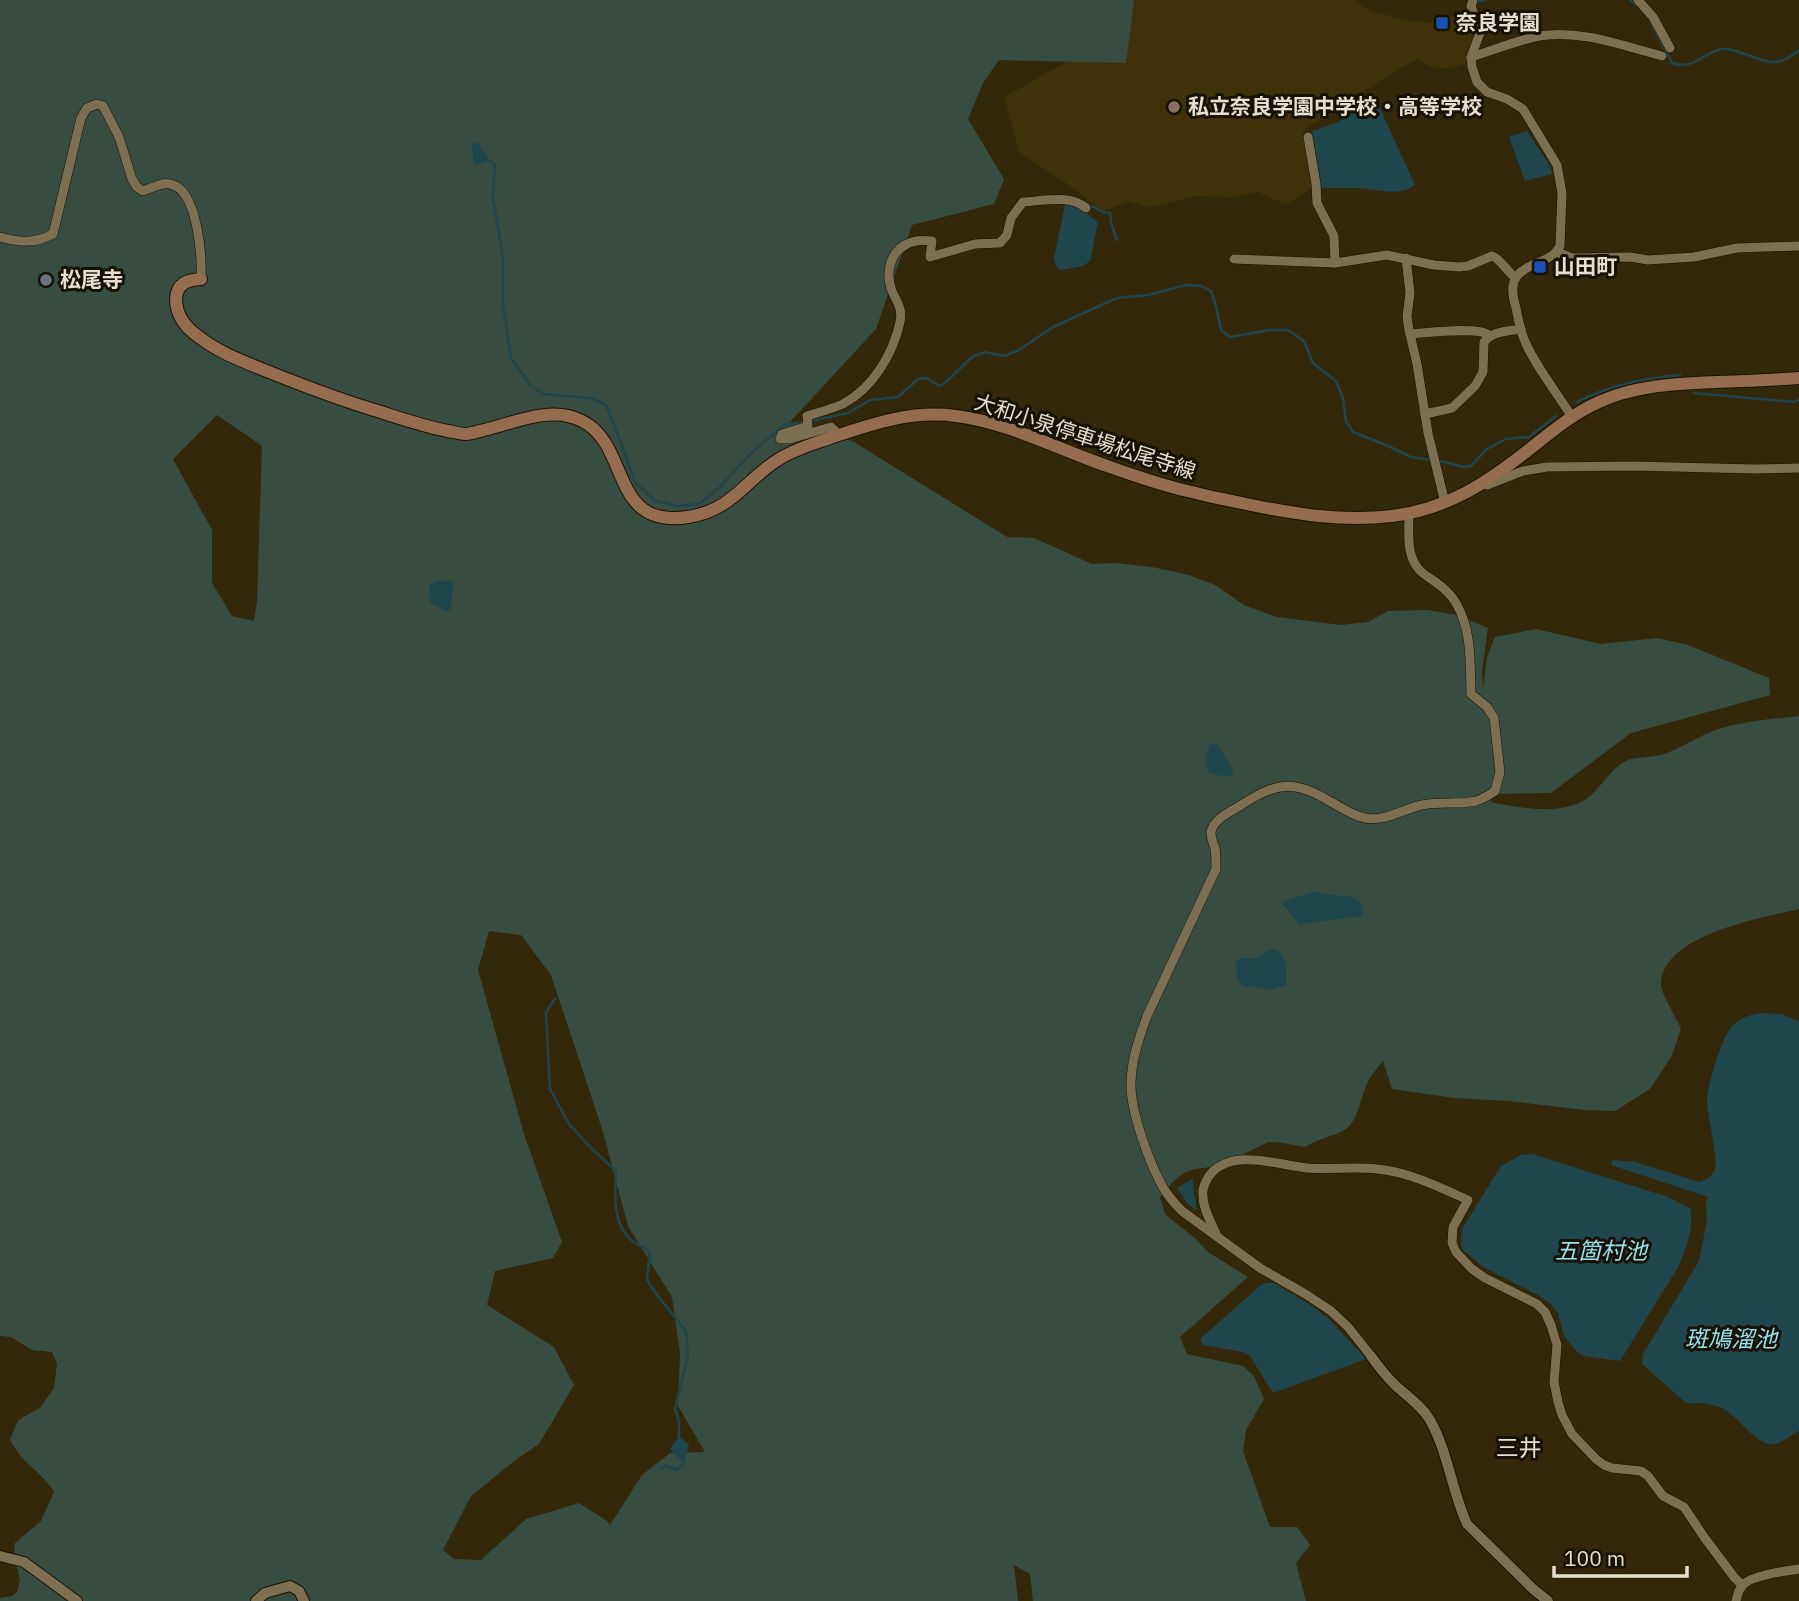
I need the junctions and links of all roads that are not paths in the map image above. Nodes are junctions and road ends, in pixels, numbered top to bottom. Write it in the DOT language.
graph roads {
  1 [pos="1473,0"];
  2 [pos="1638,0"];
  3 [pos="1670,48"];
  4 [pos="1662,56"];
  5 [pos="1471,57"];
  6 [pos="1308,136"];
  7 [pos="1086,208"];
  8 [pos="0,237"];
  9 [pos="1799,246"];
  10 [pos="1557,252"];
  11 [pos="1406,258"];
  12 [pos="1234,259"];
  13 [pos="1335,263"];
  14 [pos="1516,278"];
  15 [pos="201,279"];
  16 [pos="1521,329"];
  17 [pos="1410,334"];
  18 [pos="1489,335"];
  19 [pos="1799,378"];
  20 [pos="1424,414"];
  21 [pos="1572,417"];
  22 [pos="839,435"];
  23 [pos="1799,468"];
  24 [pos="1472,490"];
  25 [pos="1445,503"];
  26 [pos="1409,513"];
  27 [pos="1217,1236"];
  28 [pos="1371,1356"];
  29 [pos="0,1556"];
  30 [pos="1799,1569"];
  31 [pos="1742,1585"];
  32 [pos="77,1601"];
  33 [pos="256,1601"];
  34 [pos="304,1601"];
  35 [pos="1548,1601"];
  36 [pos="1736,1601"];
  1 -- 5 [label="street"];
  2 -- 3 [label="street"];
  4 -- 5 [label="street"];
  5 -- 10 [label="street"];
  6 -- 13 [label="street"];
  7 -- 22 [label="street"];
  8 -- 15 [label="street"];
  9 -- 10 [label="street"];
  10 -- 14 [label="street"];
  11 -- 13 [label="street"];
  11 -- 14 [label="street"];
  11 -- 17 [label="street"];
  12 -- 13 [label="street"];
  14 -- 16 [label="street"];
  15 -- 22 [label="main road, 大和小泉停車場松尾寺線"];
  16 -- 18 [label="street"];
  16 -- 21 [label="street"];
  17 -- 18 [label="street"];
  17 -- 20 [label="street"];
  18 -- 20 [label="street"];
  19 -- 21 [label="main road, 大和小泉停車場松尾寺線"];
  20 -- 25 [label="street"];
  21 -- 24 [label="main road, 大和小泉停車場松尾寺線"];
  22 -- 26 [label="main road, 大和小泉停車場松尾寺線"];
  23 -- 24 [label="street"];
  24 -- 25 [label="main road, 大和小泉停車場松尾寺線"];
  25 -- 26 [label="main road, 大和小泉停車場松尾寺線"];
  26 -- 27 [label="street"];
  27 -- 28 [label="street"];
  27 -- 31 [label="street"];
  28 -- 35 [label="street"];
  29 -- 32 [label="street"];
  30 -- 31 [label="street"];
  31 -- 36 [label="street"];
  33 -- 34 [label="street"];
}
